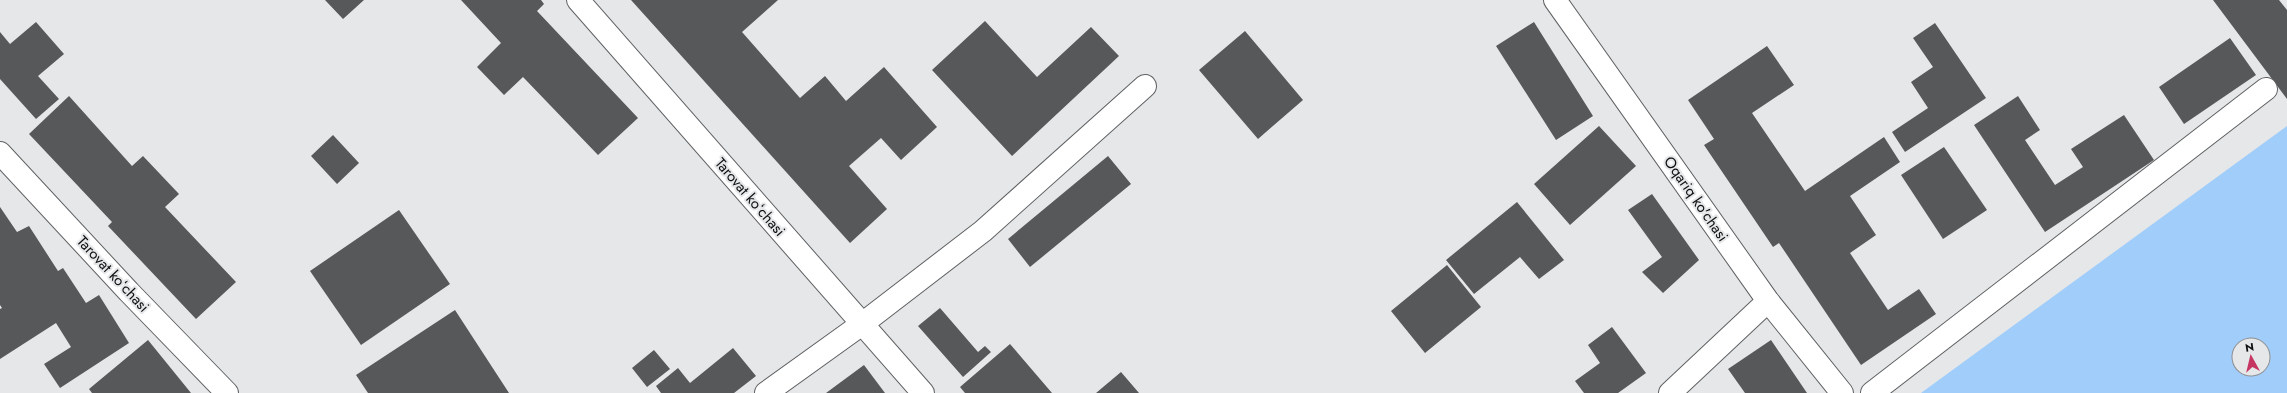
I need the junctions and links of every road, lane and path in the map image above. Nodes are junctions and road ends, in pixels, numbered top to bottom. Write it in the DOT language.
graph roads {
  1 [pos="578,0"];
  2 [pos="1555,0"];
  3 [pos="1145,86"];
  4 [pos="2266,89"];
  5 [pos="0,153"];
  6 [pos="1768,301"];
  7 [pos="862,324"];
  8 [pos="227,393"];
  9 [pos="766,393"];
  10 [pos="923,393"];
  11 [pos="1670,393"];
  12 [pos="1842,393"];
  13 [pos="1872,393"];
  1 -- 7 [label="street, Tarovat koʻchasi"];
  2 -- 6 [label="street, Oqariq ko'chasi"];
  3 -- 7 [label="street"];
  4 -- 13 [label="street"];
  5 -- 8 [label="street, Tarovat koʻchasi"];
  6 -- 11 [label="street"];
  6 -- 12 [label="street, Oqariq ko'chasi"];
  7 -- 9 [label="street"];
  7 -- 10 [label="street, Tarovat koʻchasi"];
}
